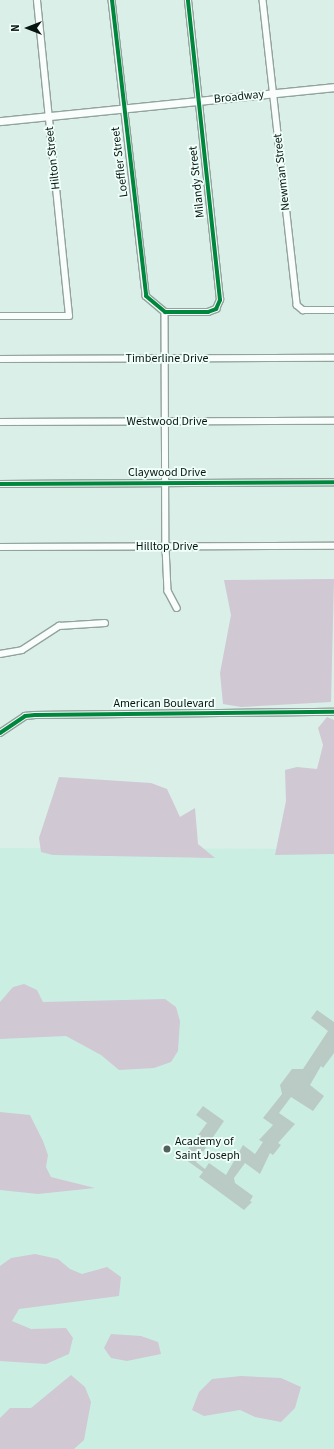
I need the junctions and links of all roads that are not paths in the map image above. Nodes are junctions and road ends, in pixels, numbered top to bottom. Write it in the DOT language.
graph roads {
  1 [pos="36,0"];
  2 [pos="112,0"];
  3 [pos="188,0"];
  4 [pos="263,0"];
  5 [pos="334,87"];
  6 [pos="273,93"];
  7 [pos="198,101"];
  8 [pos="124,109"];
  9 [pos="48,116"];
  10 [pos="0,121"];
  11 [pos="334,310"];
  12 [pos="165,312"];
  13 [pos="0,316"];
  14 [pos="334,358"];
  15 [pos="0,359"];
  16 [pos="166,359"];
  17 [pos="334,421"];
  18 [pos="0,422"];
  19 [pos="166,422"];
  20 [pos="334,482"];
  21 [pos="166,483"];
  22 [pos="0,484"];
  23 [pos="334,546"];
  24 [pos="0,547"];
  25 [pos="166,547"];
  26 [pos="177,608"];
  27 [pos="105,623"];
  28 [pos="0,654"];
  29 [pos="334,712"];
  30 [pos="0,733"];
  1 -- 9 [label="street, Hilton Street"];
  2 -- 8 [label="street, Loeffler Street"];
  3 -- 7 [label="street, Milandy Street"];
  4 -- 6 [label="street, Newman Street"];
  5 -- 6 [label="street, Broadway"];
  6 -- 7 [label="street, Broadway"];
  6 -- 11 [label="street, Newman Street"];
  7 -- 8 [label="street, Broadway"];
  7 -- 12 [label="street, Milandy Street"];
  8 -- 9 [label="street, Broadway"];
  8 -- 12 [label="street, Loeffler Street"];
  9 -- 10 [label="street, Broadway"];
  9 -- 13 [label="street, Hilton Street"];
  12 -- 16 [label="street"];
  14 -- 16 [label="street, Timberline Drive"];
  15 -- 16 [label="street, Timberline Drive"];
  16 -- 19 [label="street"];
  17 -- 19 [label="street, Westwood Drive"];
  18 -- 19 [label="street, Westwood Drive"];
  19 -- 21 [label="street"];
  20 -- 21 [label="street, Claywood Drive"];
  21 -- 22 [label="street, Claywood Drive"];
  21 -- 25 [label="street"];
  23 -- 25 [label="street, Hilltop Drive"];
  24 -- 25 [label="street, Hilltop Drive"];
  25 -- 26 [label="street"];
  27 -- 28 [label="street"];
  29 -- 30 [label="street, American Boulevard"];
}
